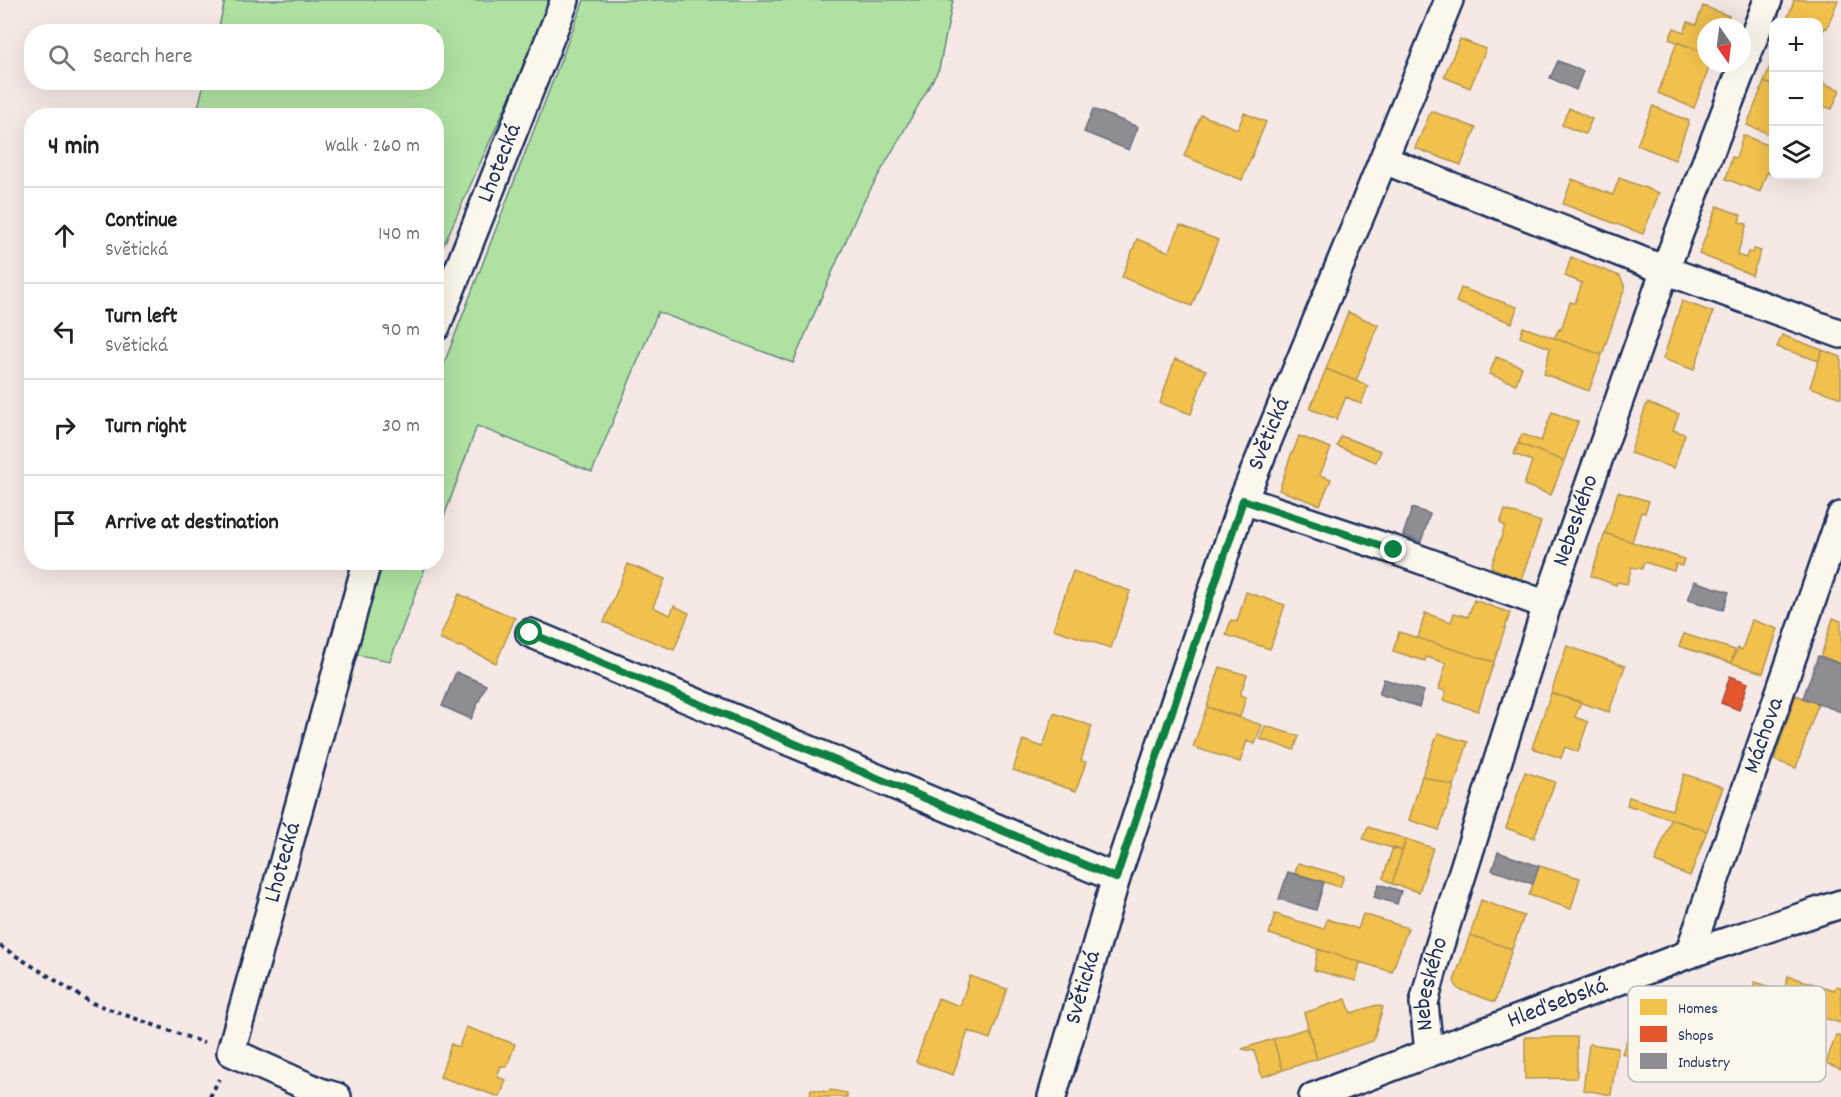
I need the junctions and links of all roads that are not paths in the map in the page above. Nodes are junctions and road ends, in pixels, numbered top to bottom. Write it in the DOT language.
graph roads {
  1 [pos="565,0"];
  2 [pos="1449,0"];
  3 [pos="1768,0"];
  4 [pos="1384,160"];
  5 [pos="1665,270"];
  6 [pos="444,307"];
  7 [pos="1841,334"];
  8 [pos="1243,500"];
  9 [pos="1841,516"];
  10 [pos="365,570"];
  11 [pos="1547,605"];
  12 [pos="530,633"];
  13 [pos="1116,878"];
  14 [pos="1841,904"];
  15 [pos="1689,954"];
  16 [pos="1429,1052"];
  17 [pos="337,1097"];
  18 [pos="1053,1097"];
  19 [pos="1313,1097"];
  1 -- 6 [label="street, Lhotecká"];
  2 -- 4 [label="street, Světická"];
  3 -- 5 [label="street, Nebeského"];
  4 -- 5 [label="street"];
  4 -- 8 [label="street, Světická"];
  5 -- 7 [label="street"];
  5 -- 11 [label="street, Nebeského"];
  8 -- 11 [label="street"];
  8 -- 13 [label="street, Světická"];
  9 -- 15 [label="street, Máchova"];
  10 -- 17 [label="street, Lhotecká"];
  11 -- 16 [label="street, Nebeského"];
  12 -- 13 [label="street"];
  13 -- 18 [label="street, Světická"];
  14 -- 15 [label="street, Hleďsebská"];
  15 -- 16 [label="street, Hleďsebská"];
  16 -- 19 [label="street, Hleďsebská"];
}
